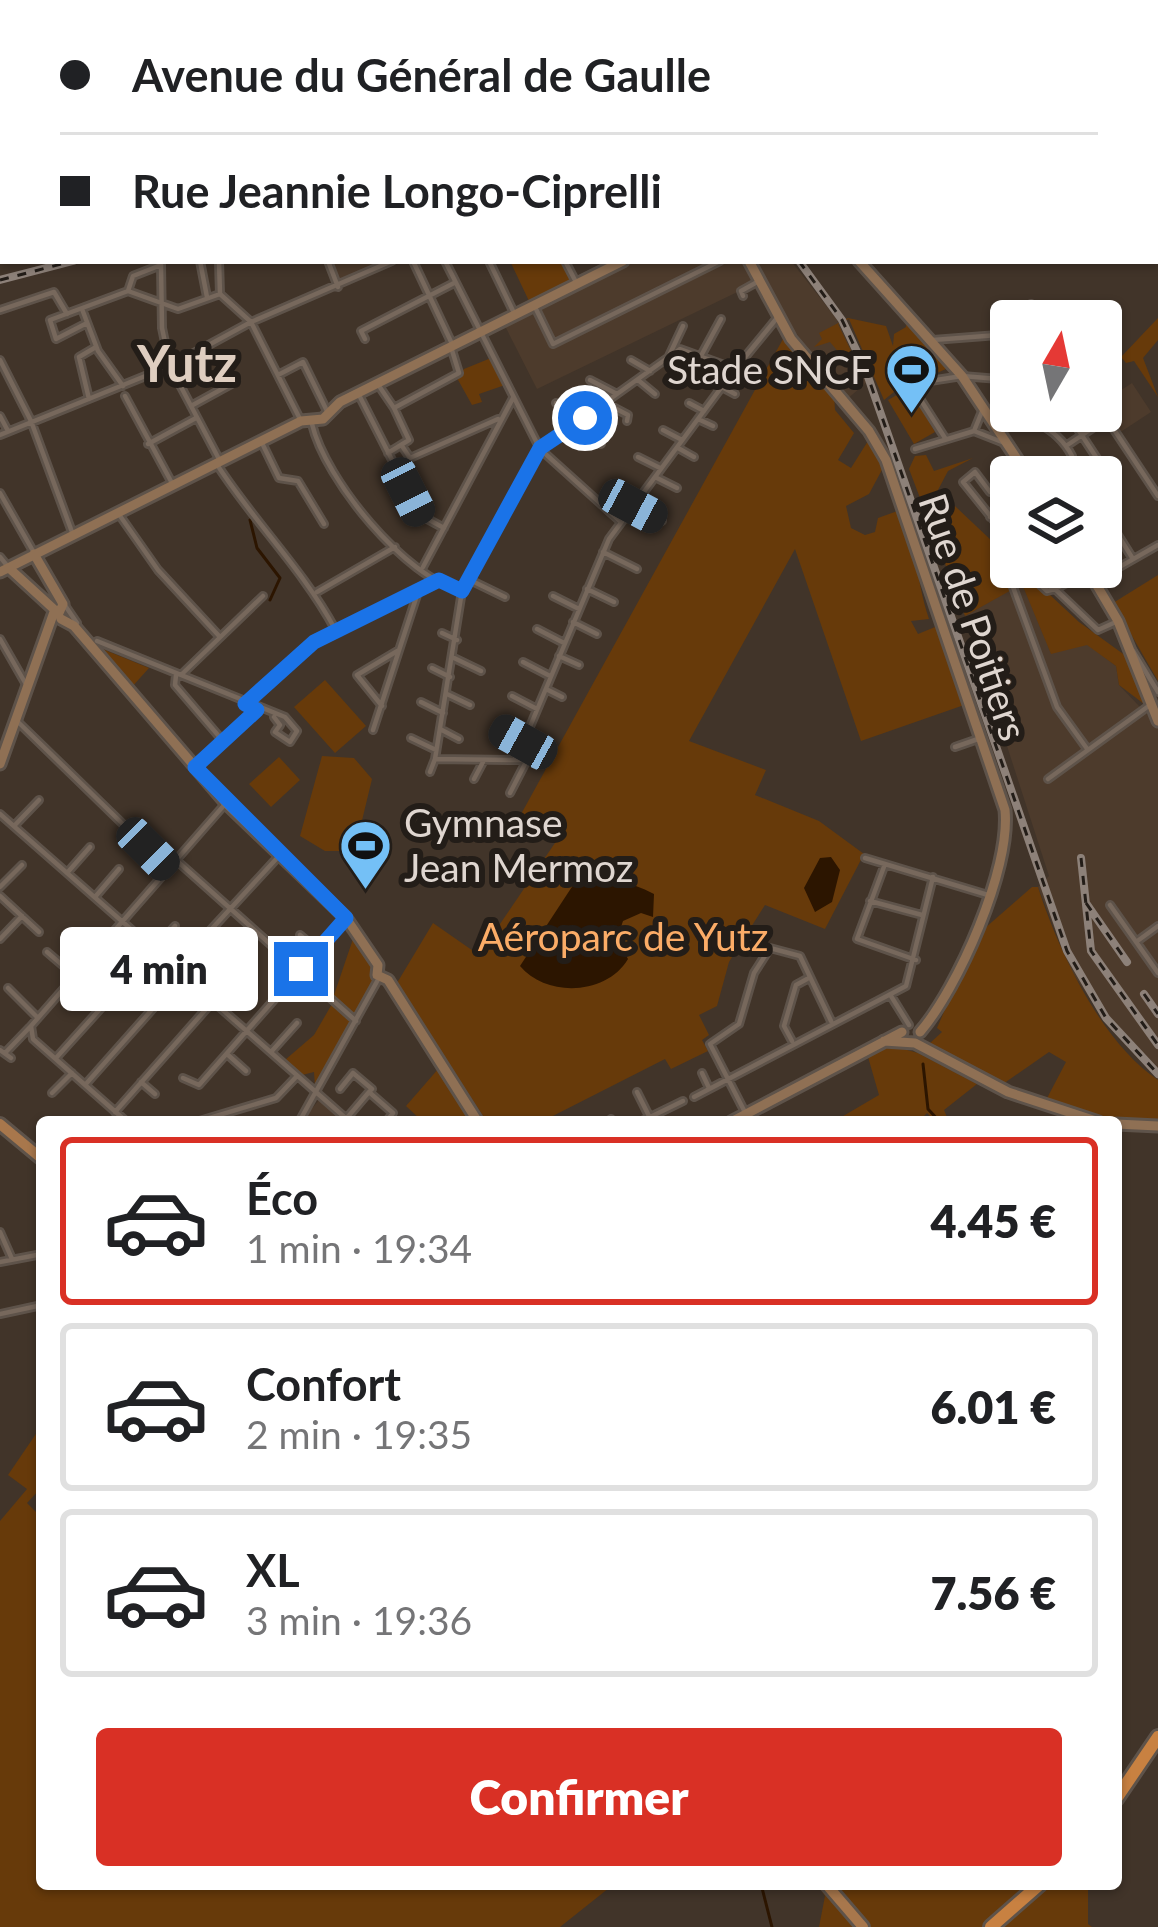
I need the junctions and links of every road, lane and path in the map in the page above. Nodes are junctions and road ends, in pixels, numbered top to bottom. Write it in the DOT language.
graph roads {
  1 [pos="161,264"];
  2 [pos="163,264"];
  3 [pos="201,264"];
  4 [pos="219,264"];
  5 [pos="329,264"];
  6 [pos="386,264"];
  7 [pos="414,264"];
  8 [pos="447,264"];
  9 [pos="490,264"];
  10 [pos="567,264"];
  11 [pos="617,264"];
  12 [pos="714,264"];
  13 [pos="750,264"];
  14 [pos="862,264"];
  15 [pos="759,281"];
  16 [pos="456,282"];
  17 [pos="577,284"];
  18 [pos="338,287"];
  19 [pos="128,291"];
  20 [pos="220,294"];
  21 [pos="428,296"];
  22 [pos="743,296"];
  23 [pos="207,299"];
  24 [pos="534,305"];
  25 [pos="164,306"];
  26 [pos="82,309"];
  27 [pos="0,310"];
  28 [pos="67,314"];
  29 [pos="515,315"];
  30 [pos="778,318"];
  31 [pos="721,319"];
  32 [pos="250,322"];
  33 [pos="87,323"];
  34 [pos="682,326"];
  35 [pos="481,332"];
  36 [pos="990,336"];
  37 [pos="365,339"];
  38 [pos="931,341"];
  39 [pos="452,346"];
  40 [pos="97,347"];
  41 [pos="702,354"];
  42 [pos="668,358"];
  43 [pos="631,360"];
  44 [pos="0,361"];
  45 [pos="170,366"];
  46 [pos="735,369"];
  47 [pos="650,371"];
  48 [pos="278,375"];
  49 [pos="962,376"];
  50 [pos="990,378"];
  51 [pos="590,380"];
  52 [pos="638,380"];
  53 [pos="233,383"];
  54 [pos="377,383"];
  55 [pos="722,387"];
  56 [pos="123,390"];
  57 [pos="358,393"];
  58 [pos="618,394"];
  59 [pos="655,394"];
  60 [pos="735,394"];
  61 [pos="513,398"];
  62 [pos="89,399"];
  63 [pos="556,403"];
  64 [pos="606,403"];
  65 [pos="689,403"];
  66 [pos="191,406"];
  67 [pos="394,408"];
  68 [pos="704,411"];
  69 [pos="986,413"];
  70 [pos="329,415"];
  71 [pos="0,416"];
  72 [pos="197,418"];
  73 [pos="585,418"];
  74 [pos="498,419"];
  75 [pos="698,419"];
  76 [pos="31,421"];
  77 [pos="627,421"];
  78 [pos="307,423"];
  79 [pos="713,426"];
  80 [pos="573,427"];
  81 [pos="663,430"];
  82 [pos="8,431"];
  83 [pos="974,431"];
  84 [pos="1080,432"];
  85 [pos="1087,432"];
  86 [pos="1116,432"];
  87 [pos="0,435"];
  88 [pos="1082,435"];
  89 [pos="945,438"];
  90 [pos="682,440"];
  91 [pos="261,441"];
  92 [pos="1007,443"];
  93 [pos="148,444"];
  94 [pos="601,444"];
  95 [pos="403,446"];
  96 [pos="1066,446"];
  97 [pos="540,448"];
  98 [pos="676,448"];
  99 [pos="915,449"];
  100 [pos="388,453"];
  101 [pos="1015,456"];
  102 [pos="1072,456"];
  103 [pos="1096,456"];
  104 [pos="638,457"];
  105 [pos="694,457"];
  106 [pos="218,462"];
  107 [pos="661,469"];
  108 [pos="655,477"];
  109 [pos="173,484"];
  110 [pos="613,484"];
  111 [pos="677,488"];
  112 [pos="990,492"];
  113 [pos="0,493"];
  114 [pos="1158,496"];
  115 [pos="639,497"];
  116 [pos="633,506"];
  117 [pos="118,513"];
  118 [pos="990,516"];
  119 [pos="662,521"];
  120 [pos="621,522"];
  121 [pos="324,524"];
  122 [pos="444,528"];
  123 [pos="73,536"];
  124 [pos="1122,541"];
  125 [pos="1158,545"];
  126 [pos="395,547"];
  127 [pos="603,552"];
  128 [pos="34,554"];
  129 [pos="0,557"];
  130 [pos="1134,560"];
  131 [pos="1122,564"];
  132 [pos="422,568"];
  133 [pos="637,568"];
  134 [pos="4,570"];
  135 [pos="439,580"];
  136 [pos="472,580"];
  137 [pos="1016,588"];
  138 [pos="1044,588"];
  139 [pos="1099,588"];
  140 [pos="419,589"];
  141 [pos="587,589"];
  142 [pos="1055,589"];
  143 [pos="462,591"];
  144 [pos="316,592"];
  145 [pos="263,596"];
  146 [pos="553,596"];
  147 [pos="505,597"];
  148 [pos="614,602"];
  149 [pos="579,610"];
  150 [pos="58,615"];
  151 [pos="1118,621"];
  152 [pos="573,622"];
  153 [pos="537,629"];
  154 [pos="336,631"];
  155 [pos="442,633"];
  156 [pos="597,634"];
  157 [pos="220,638"];
  158 [pos="0,639"];
  159 [pos="457,640"];
  160 [pos="94,643"];
  161 [pos="564,643"];
  162 [pos="400,650"];
  163 [pos="1129,650"];
  164 [pos="559,656"];
  165 [pos="454,658"];
  166 [pos="523,662"];
  167 [pos="579,665"];
  168 [pos="432,668"];
  169 [pos="481,671"];
  170 [pos="178,675"];
  171 [pos="550,676"];
  172 [pos="450,677"];
  173 [pos="28,688"];
  174 [pos="545,689"];
  175 [pos="1158,692"];
  176 [pos="447,694"];
  177 [pos="512,696"];
  178 [pos="562,697"];
  179 [pos="421,702"];
  180 [pos="245,704"];
  181 [pos="470,705"];
  182 [pos="1150,705"];
  183 [pos="382,706"];
  184 [pos="537,709"];
  185 [pos="257,710"];
  186 [pos="443,713"];
  187 [pos="274,717"];
  188 [pos="17,721"];
  189 [pos="1158,721"];
  190 [pos="531,722"];
  191 [pos="545,728"];
  192 [pos="440,729"];
  193 [pos="373,730"];
  194 [pos="502,730"];
  195 [pos="411,738"];
  196 [pos="982,738"];
  197 [pos="459,740"];
  198 [pos="224,741"];
  199 [pos="523,742"];
  200 [pos="955,748"];
  201 [pos="436,750"];
  202 [pos="1088,750"];
  203 [pos="435,759"];
  204 [pos="484,760"];
  205 [pos="514,760"];
  206 [pos="0,764"];
  207 [pos="195,767"];
  208 [pos="430,772"];
  209 [pos="474,778"];
  210 [pos="1048,779"];
  211 [pos="510,793"];
  212 [pos="26,800"];
  213 [pos="39,800"];
  214 [pos="226,803"];
  215 [pos="34,807"];
  216 [pos="0,814"];
  217 [pos="14,826"];
  218 [pos="90,847"];
  219 [pos="280,854"];
  220 [pos="865,858"];
  221 [pos="176,860"];
  222 [pos="885,864"];
  223 [pos="22,865"];
  224 [pos="168,868"];
  225 [pos="119,869"];
  226 [pos="67,873"];
  227 [pos="933,877"];
  228 [pos="0,887"];
  229 [pos="988,895"];
  230 [pos="0,896"];
  231 [pos="94,897"];
  232 [pos="870,901"];
  233 [pos="1110,905"];
  234 [pos="230,908"];
  235 [pos="925,915"];
  236 [pos="22,916"];
  237 [pos="346,918"];
  238 [pos="122,922"];
  239 [pos="175,926"];
  240 [pos="1158,926"];
  241 [pos="39,932"];
  242 [pos="300,935"];
  243 [pos="0,939"];
  244 [pos="1136,942"];
  245 [pos="154,950"];
  246 [pos="318,950"];
  247 [pos="47,952"];
  248 [pos="916,960"];
  249 [pos="300,971"];
  250 [pos="381,972"];
  251 [pos="238,973"];
  252 [pos="1158,973"];
  253 [pos="74,975"];
  254 [pos="183,975"];
  255 [pos="807,979"];
  256 [pos="8,988"];
  257 [pos="891,996"];
  258 [pos="214,1002"];
  259 [pos="38,1018"];
  260 [pos="356,1021"];
  261 [pos="832,1022"];
  262 [pos="297,1023"];
  263 [pos="31,1026"];
  264 [pos="247,1031"];
  265 [pos="910,1031"];
  266 [pos="793,1043"];
  267 [pos="271,1052"];
  268 [pos="5,1054"];
  269 [pos="226,1054"];
  270 [pos="56,1058"];
  271 [pos="245,1071"];
  272 [pos="73,1073"];
  273 [pos="703,1073"];
  274 [pos="297,1076"];
  275 [pos="183,1078"];
  276 [pos="728,1079"];
  277 [pos="141,1082"];
  278 [pos="86,1085"];
  279 [pos="710,1088"];
  280 [pos="340,1089"];
  281 [pos="637,1091"];
  282 [pos="369,1092"];
  283 [pos="52,1093"];
  284 [pos="155,1094"];
  285 [pos="318,1094"];
  286 [pos="661,1096"];
  287 [pos="694,1097"];
  288 [pos="683,1101"];
  289 [pos="668,1108"];
  290 [pos="115,1112"];
  291 [pos="120,1116"];
  292 [pos="216,1116"];
  293 [pos="303,1116"];
  294 [pos="343,1116"];
  295 [pos="351,1116"];
  296 [pos="391,1116"];
  297 [pos="474,1116"];
  298 [pos="649,1116"];
  299 [pos="657,1116"];
  300 [pos="747,1116"];
  301 [pos="752,1116"];
  302 [pos="1081,1116"];
  303 [pos="0,1124"];
  304 [pos="1122,1124"];
  305 [pos="1158,1126"];
  306 [pos="36,1152"];
  307 [pos="0,1232"];
  308 [pos="36,1255"];
  309 [pos="12,1259"];
  310 [pos="0,1262"];
  311 [pos="36,1306"];
  312 [pos="0,1314"];
  313 [pos="1158,1737"];
  314 [pos="1158,1748"];
  315 [pos="1122,1794"];
  316 [pos="1122,1795"];
  317 [pos="831,1890"];
  318 [pos="1036,1890"];
  319 [pos="1037,1890"];
  320 [pos="862,1927"];
  321 [pos="992,1927"];
  1 -- 19 [label="street"];
  2 -- 25 [label="street"];
  3 -- 23 [label="street"];
  4 -- 20 [label="street"];
  5 -- 18 [label="street"];
  6 -- 18 [label="street"];
  7 -- 21 [label="street"];
  8 -- 16 [label="street"];
  9 -- 29 [label="street"];
  10 -- 17 [label="street"];
  11 -- 17 [label="street"];
  12 -- 24 [label="street"];
  13 -- 15 [label="street, Rue de Poitiers"];
  14 -- 38 [label="street"];
  15 -- 22 [label="street"];
  15 -- 30 [label="street, Rue de Poitiers"];
  16 -- 21 [label="street"];
  16 -- 35 [label="street"];
  17 -- 24 [label="street"];
  18 -- 32 [label="street"];
  19 -- 25 [label="street"];
  19 -- 26 [label="street"];
  20 -- 23 [label="street"];
  20 -- 32 [label="street"];
  21 -- 37 [label="street"];
  21 -- 39 [label="street"];
  23 -- 25 [label="street"];
  24 -- 29 [label="street"];
  25 -- 45 [label="street"];
  26 -- 28 [label="street"];
  26 -- 33 [label="street"];
  27 -- 28 [label="street"];
  28 -- 33 [label="street"];
  29 -- 35 [label="street"];
  30 -- 46 [label="street"];
  30 -- 196 [label="street, Rue de Poitiers"];
  31 -- 41 [label="street"];
  32 -- 45 [label="street"];
  32 -- 48 [label="street"];
  33 -- 40 [label="street"];
  34 -- 42 [label="street"];
  35 -- 39 [label="street"];
  35 -- 61 [label="street"];
  36 -- 38 [label="street"];
  38 -- 49 [label="street"];
  39 -- 54 [label="street"];
  39 -- 67 [label="street"];
  40 -- 56 [label="street"];
  40 -- 62 [label="street"];
  41 -- 42 [label="street"];
  41 -- 46 [label="street"];
  42 -- 47 [label="street"];
  43 -- 47 [label="street"];
  44 -- 76 [label="street"];
  45 -- 56 [label="street"];
  45 -- 66 [label="street"];
  46 -- 55 [label="street"];
  47 -- 52 [label="street"];
  48 -- 70 [label="street"];
  48 -- 78 [label="street"];
  49 -- 50 [label="street"];
  49 -- 69 [label="street"];
  49 -- 89 [label="street"];
  51 -- 58 [label="street"];
  52 -- 58 [label="street"];
  52 -- 59 [label="street"];
  53 -- 66 [label="street"];
  54 -- 57 [label="street"];
  54 -- 67 [label="street"];
  55 -- 60 [label="street"];
  55 -- 68 [label="street"];
  56 -- 62 [label="street"];
  56 -- 93 [label="street"];
  57 -- 70 [label="street"];
  57 -- 100 [label="street"];
  58 -- 64 [label="street"];
  61 -- 74 [label="street"];
  61 -- 97 [label="street"];
  62 -- 76 [label="street"];
  63 -- 73 [label="street"];
  64 -- 73 [label="street"];
  64 -- 77 [label="street"];
  65 -- 68 [label="street"];
  66 -- 72 [label="street"];
  67 -- 95 [label="street"];
  68 -- 75 [label="street"];
  69 -- 83 [label="street"];
  69 -- 92 [label="street"];
  69 -- 96 [label="street"];
  70 -- 78 [label="street"];
  71 -- 82 [label="street"];
  72 -- 93 [label="street"];
  72 -- 106 [label="street"];
  73 -- 80 [label="street"];
  74 -- 95 [label="street"];
  74 -- 122 [label="street"];
  75 -- 79 [label="street"];
  75 -- 90 [label="street"];
  76 -- 82 [label="street"];
  76 -- 123 [label="street"];
  78 -- 91 [label="street"];
  78 -- 126 [label="street"];
  80 -- 94 [label="street"];
  80 -- 97 [label="street"];
  81 -- 90 [label="street"];
  82 -- 87 [label="street"];
  83 -- 89 [label="street"];
  83 -- 92 [label="street"];
  84 -- 88 [label="street"];
  85 -- 88 [label="street"];
  86 -- 114 [label="street"];
  88 -- 96 [label="street"];
  88 -- 103 [label="street"];
  89 -- 99 [label="street"];
  90 -- 98 [label="street"];
  91 -- 106 [label="street"];
  91 -- 121 [label="street"];
  92 -- 101 [label="street"];
  93 -- 109 [label="street"];
  95 -- 100 [label="street"];
  96 -- 102 [label="street"];
  97 -- 120 [label="street"];
  97 -- 136 [label="street"];
  98 -- 105 [label="street"];
  98 -- 107 [label="street"];
  100 -- 122 [label="street"];
  104 -- 107 [label="street"];
  106 -- 109 [label="street"];
  106 -- 144 [label="street"];
  107 -- 108 [label="street"];
  108 -- 111 [label="street"];
  108 -- 115 [label="street"];
  109 -- 117 [label="street"];
  110 -- 115 [label="street"];
  112 -- 118 [label="street"];
  113 -- 128 [label="street"];
  115 -- 116 [label="street"];
  116 -- 119 [label="street"];
  116 -- 120 [label="street"];
  117 -- 123 [label="street"];
  117 -- 157 [label="street"];
  120 -- 127 [label="street"];
  122 -- 132 [label="street"];
  123 -- 128 [label="street"];
  124 -- 130 [label="street"];
  125 -- 130 [label="street"];
  126 -- 132 [label="street"];
  126 -- 144 [label="street"];
  127 -- 133 [label="street"];
  127 -- 141 [label="street"];
  128 -- 134 [label="street"];
  128 -- 150 [label="street"];
  129 -- 134 [label="street"];
  130 -- 131 [label="street"];
  132 -- 135 [label="street"];
  134 -- 150 [label="street"];
  135 -- 140 [label="street"];
  135 -- 143 [label="street"];
  136 -- 143 [label="street"];
  136 -- 147 [label="street"];
  137 -- 202 [label="street"];
  138 -- 142 [label="street"];
  139 -- 151 [label="street"];
  140 -- 154 [label="street"];
  140 -- 162 [label="street"];
  141 -- 148 [label="street"];
  141 -- 149 [label="street"];
  142 -- 151 [label="street"];
  143 -- 159 [label="street"];
  144 -- 154 [label="street"];
  145 -- 157 [label="street"];
  146 -- 149 [label="street"];
  149 -- 152 [label="street"];
  150 -- 160 [label="street"];
  150 -- 160 [label="street"];
  150 -- 173 [label="street"];
  151 -- 163 [label="street"];
  152 -- 156 [label="street"];
  152 -- 161 [label="street"];
  153 -- 161 [label="street"];
  154 -- 180 [label="street"];
  155 -- 159 [label="street"];
  157 -- 170 [label="street"];
  158 -- 173 [label="street"];
  159 -- 165 [label="street"];
  160 -- 170 [label="street"];
  160 -- 207 [label="street"];
  161 -- 164 [label="street"];
  162 -- 183 [label="street"];
  162 -- 183 [label="street"];
  163 -- 175 [label="street"];
  163 -- 182 [label="street"];
  164 -- 167 [label="street"];
  164 -- 171 [label="street"];
  165 -- 169 [label="street"];
  165 -- 172 [label="street"];
  166 -- 171 [label="street"];
  168 -- 172 [label="street"];
  170 -- 180 [label="street"];
  170 -- 198 [label="street"];
  171 -- 174 [label="street"];
  172 -- 176 [label="street"];
  173 -- 188 [label="street"];
  174 -- 178 [label="street"];
  174 -- 184 [label="street"];
  176 -- 181 [label="street"];
  176 -- 186 [label="street"];
  177 -- 184 [label="street"];
  179 -- 186 [label="street"];
  180 -- 185 [label="street"];
  182 -- 189 [label="street"];
  182 -- 202 [label="street"];
  183 -- 193 [label="street"];
  184 -- 190 [label="street"];
  185 -- 187 [label="street"];
  185 -- 198 [label="street"];
  186 -- 192 [label="street"];
  187 -- 187 [label="street"];
  188 -- 206 [label="street"];
  188 -- 224 [label="street"];
  190 -- 191 [label="street"];
  190 -- 199 [label="street"];
  192 -- 197 [label="street"];
  192 -- 201 [label="street"];
  194 -- 199 [label="street"];
  195 -- 201 [label="street"];
  196 -- 200 [label="street"];
  196 -- 229 [label="street, Rue de Poitiers"];
  198 -- 207 [label="street"];
  199 -- 205 [label="street"];
  201 -- 203 [label="street"];
  202 -- 210 [label="street"];
  203 -- 204 [label="street"];
  203 -- 208 [label="street"];
  204 -- 205 [label="street"];
  204 -- 209 [label="street"];
  205 -- 211 [label="street"];
  207 -- 214 [label="street"];
  212 -- 215 [label="street"];
  213 -- 215 [label="street"];
  214 -- 219 [label="street"];
  214 -- 221 [label="street"];
  215 -- 217 [label="street"];
  216 -- 217 [label="street"];
  217 -- 226 [label="street"];
  218 -- 226 [label="street"];
  219 -- 234 [label="street"];
  219 -- 237 [label="street"];
  220 -- 222 [label="street"];
  221 -- 224 [label="street"];
  221 -- 234 [label="street"];
  222 -- 227 [label="street"];
  222 -- 232 [label="street"];
  223 -- 228 [label="street"];
  224 -- 238 [label="street"];
  225 -- 231 [label="street"];
  226 -- 231 [label="street"];
  227 -- 229 [label="street"];
  227 -- 235 [label="street"];
  229 -- 265 [label="street, Rue de Poitiers"];
  230 -- 236 [label="street"];
  231 -- 238 [label="street"];
  232 -- 235 [label="street"];
  232 -- 248 [label="street"];
  233 -- 244 [label="street"];
  234 -- 249 [label="street"];
  234 -- 254 [label="street"];
  235 -- 248 [label="street"];
  236 -- 241 [label="street"];
  236 -- 243 [label="street"];
  237 -- 246 [label="street"];
  237 -- 250 [label="street"];
  238 -- 245 [label="street"];
  238 -- 253 [label="street"];
  239 -- 245 [label="street"];
  240 -- 244 [label="street"];
  242 -- 246 [label="street"];
  244 -- 252 [label="street"];
  245 -- 254 [label="street"];
  245 -- 270 [label="street"];
  246 -- 249 [label="street"];
  247 -- 253 [label="street"];
  248 -- 257 [label="street"];
  249 -- 260 [label="street"];
  249 -- 264 [label="street"];
  250 -- 260 [label="street"];
  250 -- 297 [label="street"];
  251 -- 258 [label="street"];
  253 -- 259 [label="street"];
  254 -- 258 [label="street"];
  254 -- 278 [label="street"];
  255 -- 261 [label="street"];
  255 -- 266 [label="street"];
  255 -- 276 [label="street"];
  256 -- 259 [label="street"];
  257 -- 261 [label="street"];
  257 -- 265 [label="street"];
  258 -- 264 [label="street"];
  258 -- 277 [label="street"];
  259 -- 263 [label="street"];
  260 -- 285 [label="street"];
  261 -- 266 [label="street"];
  262 -- 267 [label="street"];
  263 -- 268 [label="street"];
  263 -- 270 [label="street"];
  264 -- 267 [label="street"];
  264 -- 269 [label="street"];
  265 -- 301 [label="street"];
  265 -- 302 [label="street"];
  266 -- 276 [label="street"];
  267 -- 274 [label="street"];
  269 -- 271 [label="street"];
  269 -- 275 [label="street"];
  270 -- 272 [label="street"];
  272 -- 278 [label="street"];
  272 -- 283 [label="street"];
  273 -- 279 [label="street"];
  274 -- 285 [label="street"];
  274 -- 292 [label="street"];
  276 -- 279 [label="street"];
  276 -- 300 [label="street"];
  277 -- 284 [label="street"];
  277 -- 290 [label="street"];
  278 -- 290 [label="street"];
  279 -- 287 [label="street"];
  280 -- 282 [label="street"];
  281 -- 298 [label="street"];
  282 -- 295 [label="street"];
  282 -- 296 [label="street"];
  285 -- 293 [label="street"];
  285 -- 294 [label="street"];
  286 -- 289 [label="street"];
  288 -- 289 [label="street"];
  289 -- 299 [label="street"];
  290 -- 291 [label="street"];
  303 -- 306 [label="main road"];
  304 -- 305 [label="street"];
  307 -- 309 [label="street"];
  308 -- 309 [label="street"];
  309 -- 310 [label="street"];
  311 -- 312 [label="street"];
  313 -- 315 [label="highway"];
  314 -- 316 [label="highway"];
  317 -- 320 [label="main road"];
  318 -- 321 [label="highway"];
  319 -- 321 [label="highway"];
}
